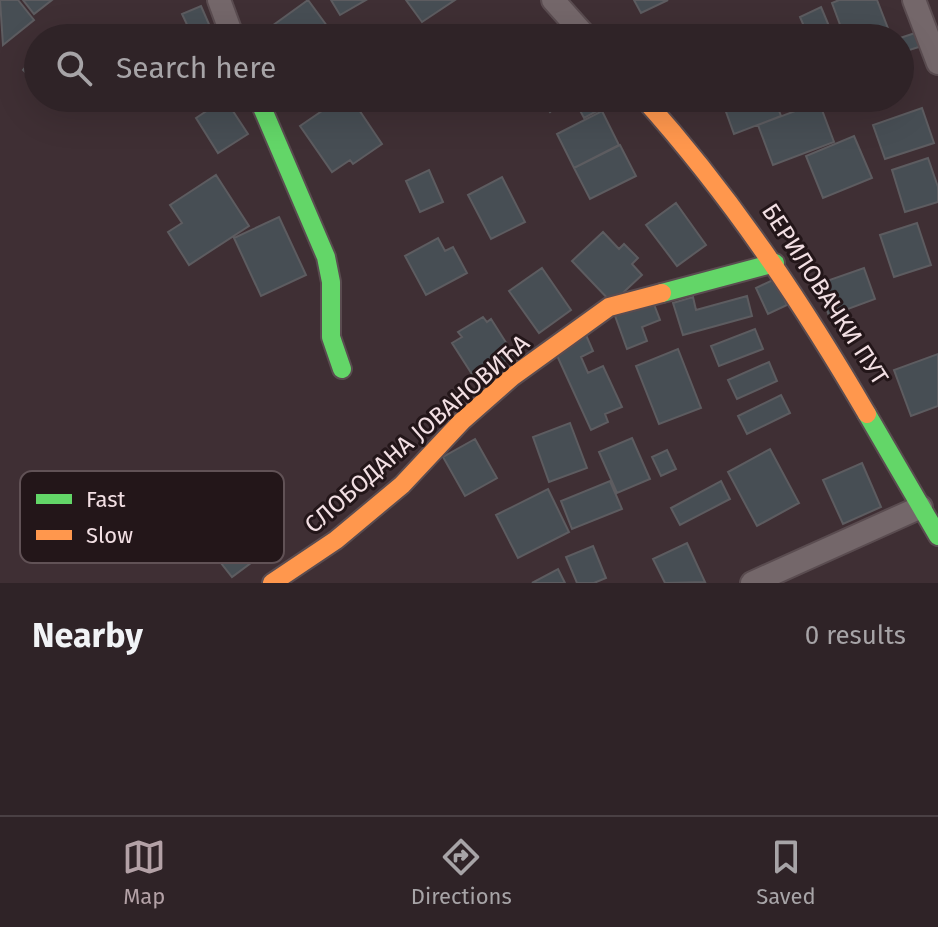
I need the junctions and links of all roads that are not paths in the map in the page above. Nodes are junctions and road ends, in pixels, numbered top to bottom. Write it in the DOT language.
graph roads {
  1 [pos="219,0"];
  2 [pos="553,0"];
  3 [pos="914,0"];
  4 [pos="228,24"];
  5 [pos="574,24"];
  6 [pos="937,57"];
  7 [pos="264,112"];
  8 [pos="655,112"];
  9 [pos="775,263"];
  10 [pos="342,369"];
  11 [pos="921,507"];
  12 [pos="938,536"];
  13 [pos="272,583"];
  14 [pos="752,583"];
  1 -- 4 [label="street"];
  2 -- 5 [label="street"];
  3 -- 6 [label="street"];
  7 -- 10 [label="street"];
  8 -- 9 [label="street, БЕРИЛОВАЧКИ ПУТ"];
  9 -- 11 [label="street, БЕРИЛОВАЧКИ ПУТ"];
  9 -- 13 [label="street, СЛОБОДАНА ЈОВАНОВИЋА"];
  11 -- 12 [label="street, БЕРИЛОВАЧКИ ПУТ"];
  11 -- 14 [label="street"];
}
